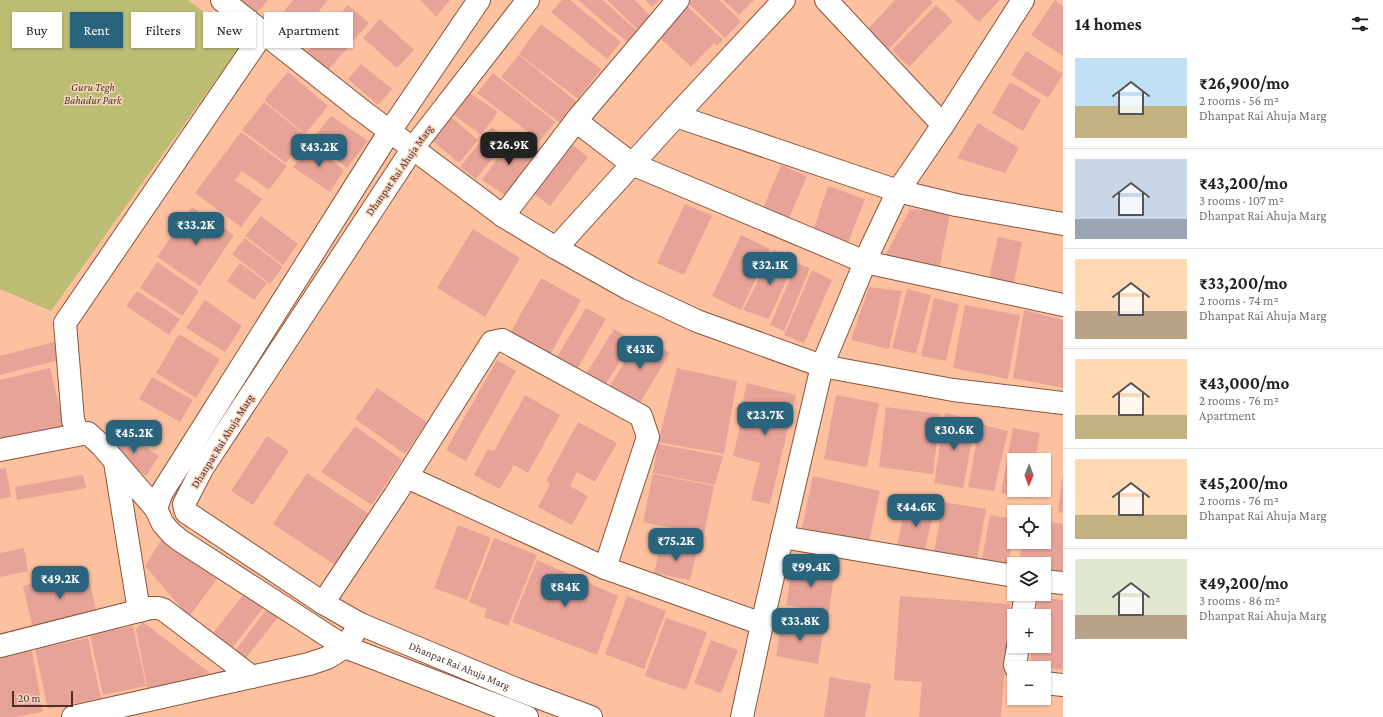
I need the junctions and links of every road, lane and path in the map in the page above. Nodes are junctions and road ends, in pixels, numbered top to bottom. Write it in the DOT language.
graph roads {
  1 [pos="222,0"];
  2 [pos="479,0"];
  3 [pos="528,0"];
  4 [pos="678,0"];
  5 [pos="784,0"];
  6 [pos="826,0"];
  7 [pos="1023,0"];
  8 [pos="263,33"];
  9 [pos="676,116"];
  10 [pos="576,121"];
  11 [pos="943,125"];
  12 [pos="390,131"];
  13 [pos="413,148"];
  14 [pos="632,164"];
  15 [pos="898,191"];
  16 [pos="503,216"];
  17 [pos="1063,224"];
  18 [pos="556,248"];
  19 [pos="865,262"];
  20 [pos="1063,305"];
  21 [pos="822,366"];
  22 [pos="1063,404"];
  23 [pos="78,434"];
  24 [pos="0,450"];
  25 [pos="115,462"];
  26 [pos="407,476"];
  27 [pos="184,504"];
  28 [pos="156,509"];
  29 [pos="782,537"];
  30 [pos="605,568"];
  31 [pos="1007,575"];
  32 [pos="1051,582"];
  33 [pos="1063,583"];
  34 [pos="323,603"];
  35 [pos="139,611"];
  36 [pos="360,624"];
  37 [pos="762,624"];
  38 [pos="0,646"];
  39 [pos="345,647"];
  40 [pos="252,677"];
  41 [pos="1051,684"];
  42 [pos="1063,685"];
  43 [pos="73,717"];
  44 [pos="527,717"];
  45 [pos="591,717"];
  46 [pos="742,717"];
  1 -- 8 [label="street"];
  2 -- 12 [label="street, Dhanpat Rai Ahuja Marg"];
  3 -- 13 [label="street, Dhanpat Rai Ahuja Marg"];
  4 -- 10 [label="street"];
  5 -- 9 [label="street"];
  6 -- 11 [label="street"];
  7 -- 11 [label="street"];
  8 -- 12 [label="street"];
  8 -- 23 [label="street"];
  9 -- 14 [label="street"];
  9 -- 15 [label="street"];
  10 -- 14 [label="street"];
  10 -- 16 [label="street"];
  11 -- 15 [label="street"];
  12 -- 13 [label="street"];
  12 -- 28 [label="street, Dhanpat Rai Ahuja Marg"];
  13 -- 16 [label="street"];
  13 -- 27 [label="street, Dhanpat Rai Ahuja Marg"];
  14 -- 18 [label="street"];
  14 -- 19 [label="street"];
  15 -- 17 [label="street"];
  15 -- 19 [label="street"];
  16 -- 18 [label="street"];
  18 -- 21 [label="street"];
  19 -- 20 [label="street"];
  19 -- 21 [label="street"];
  21 -- 22 [label="street"];
  21 -- 29 [label="street"];
  23 -- 24 [label="street"];
  23 -- 25 [label="street"];
  25 -- 28 [label="street"];
  25 -- 35 [label="street"];
  26 -- 30 [label="street"];
  26 -- 30 [label="street"];
  26 -- 34 [label="street"];
  27 -- 28 [label="street"];
  27 -- 34 [label="street, Dhanpat Rai Ahuja Marg"];
  28 -- 39 [label="street"];
  29 -- 31 [label="street"];
  29 -- 37 [label="street"];
  30 -- 37 [label="street"];
  32 -- 33 [label="street"];
  34 -- 36 [label="street, Dhanpat Rai Ahuja Marg"];
  35 -- 38 [label="street"];
  35 -- 40 [label="street"];
  36 -- 39 [label="street"];
  36 -- 45 [label="street, Dhanpat Rai Ahuja Marg"];
  37 -- 46 [label="street"];
  39 -- 40 [label="street"];
  39 -- 44 [label="street"];
  40 -- 43 [label="street"];
  41 -- 42 [label="street"];
}
